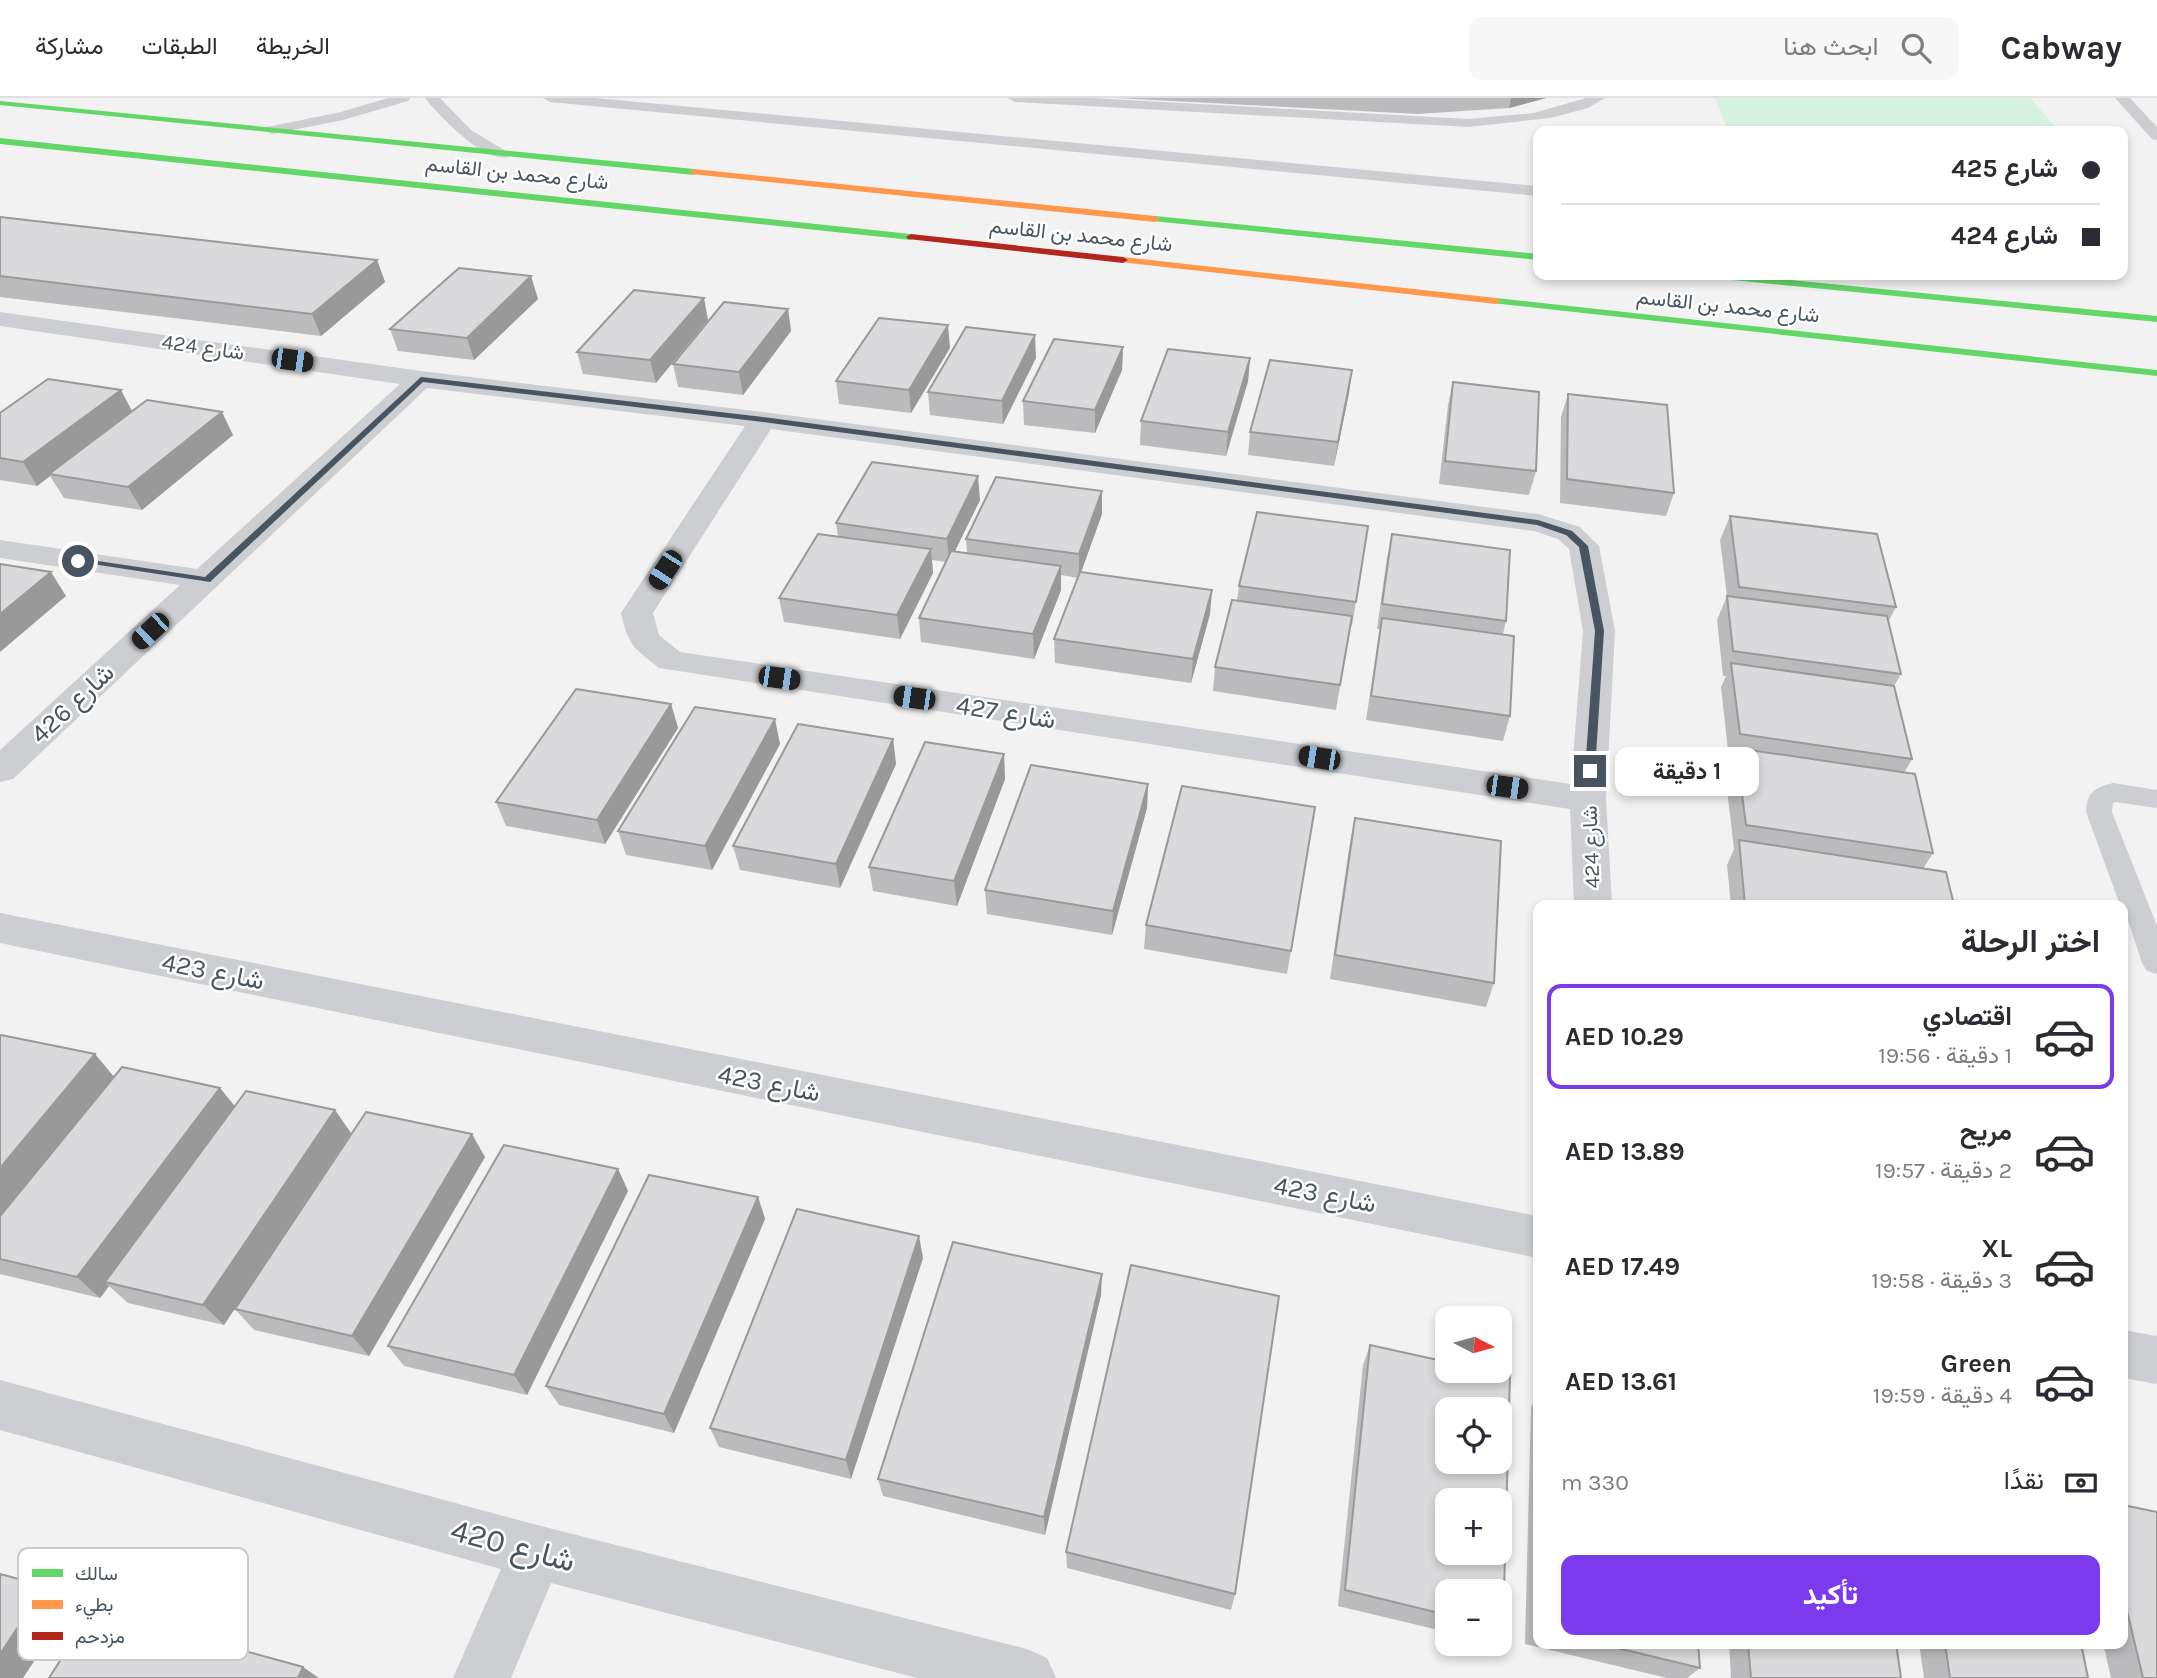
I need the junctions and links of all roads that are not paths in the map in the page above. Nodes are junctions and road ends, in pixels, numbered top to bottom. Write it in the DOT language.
graph roads {
  1 [pos="403,98"];
  2 [pos="432,98"];
  3 [pos="550,98"];
  4 [pos="1015,98"];
  5 [pos="1598,98"];
  6 [pos="2122,98"];
  7 [pos="0,103"];
  8 [pos="272,130"];
  9 [pos="2157,136"];
  10 [pos="0,141"];
  11 [pos="503,154"];
  12 [pos="1533,191"];
  13 [pos="1533,257"];
  14 [pos="1763,280"];
  15 [pos="0,319"];
  16 [pos="2157,319"];
  17 [pos="2157,373"];
  18 [pos="421,379"];
  19 [pos="763,420"];
  20 [pos="0,549"];
  21 [pos="207,580"];
  22 [pos="0,770"];
  23 [pos="1588,799"];
  24 [pos="2157,799"];
  25 [pos="1593,900"];
  26 [pos="2147,910"];
  27 [pos="0,928"];
  28 [pos="2157,962"];
  29 [pos="1533,1236"];
  30 [pos="2128,1355"];
  31 [pos="2157,1360"];
  32 [pos="0,1405"];
  33 [pos="537,1552"];
  34 [pos="482,1678"];
  35 [pos="1027,1678"];
  1 -- 8 [label="lane"];
  2 -- 11 [label="lane"];
  3 -- 12 [label="lane"];
  4 -- 5 [label="lane"];
  6 -- 9 [label="lane"];
  7 -- 8 [label="main road, شارع محمد بن القاسم"];
  8 -- 11 [label="main road, شارع محمد بن القاسم"];
  10 -- 17 [label="main road, شارع محمد بن القاسم"];
  11 -- 13 [label="main road, شارع محمد بن القاسم"];
  14 -- 16 [label="main road, شارع محمد بن القاسم"];
  15 -- 18 [label="street, شارع 424"];
  18 -- 19 [label="street, شارع 424"];
  18 -- 21 [label="street, شارع 426"];
  19 -- 23 [label="street, شارع 424"];
  19 -- 23 [label="street, شارع 427"];
  20 -- 21 [label="street"];
  21 -- 22 [label="street, شارع 426"];
  23 -- 25 [label="street, شارع 424"];
  24 -- 26 [label="lane"];
  26 -- 28 [label="lane"];
  27 -- 29 [label="street, شارع 423"];
  30 -- 31 [label="street"];
  32 -- 33 [label="street, شارع 420"];
  33 -- 34 [label="street"];
  33 -- 35 [label="street, شارع 420"];
}
